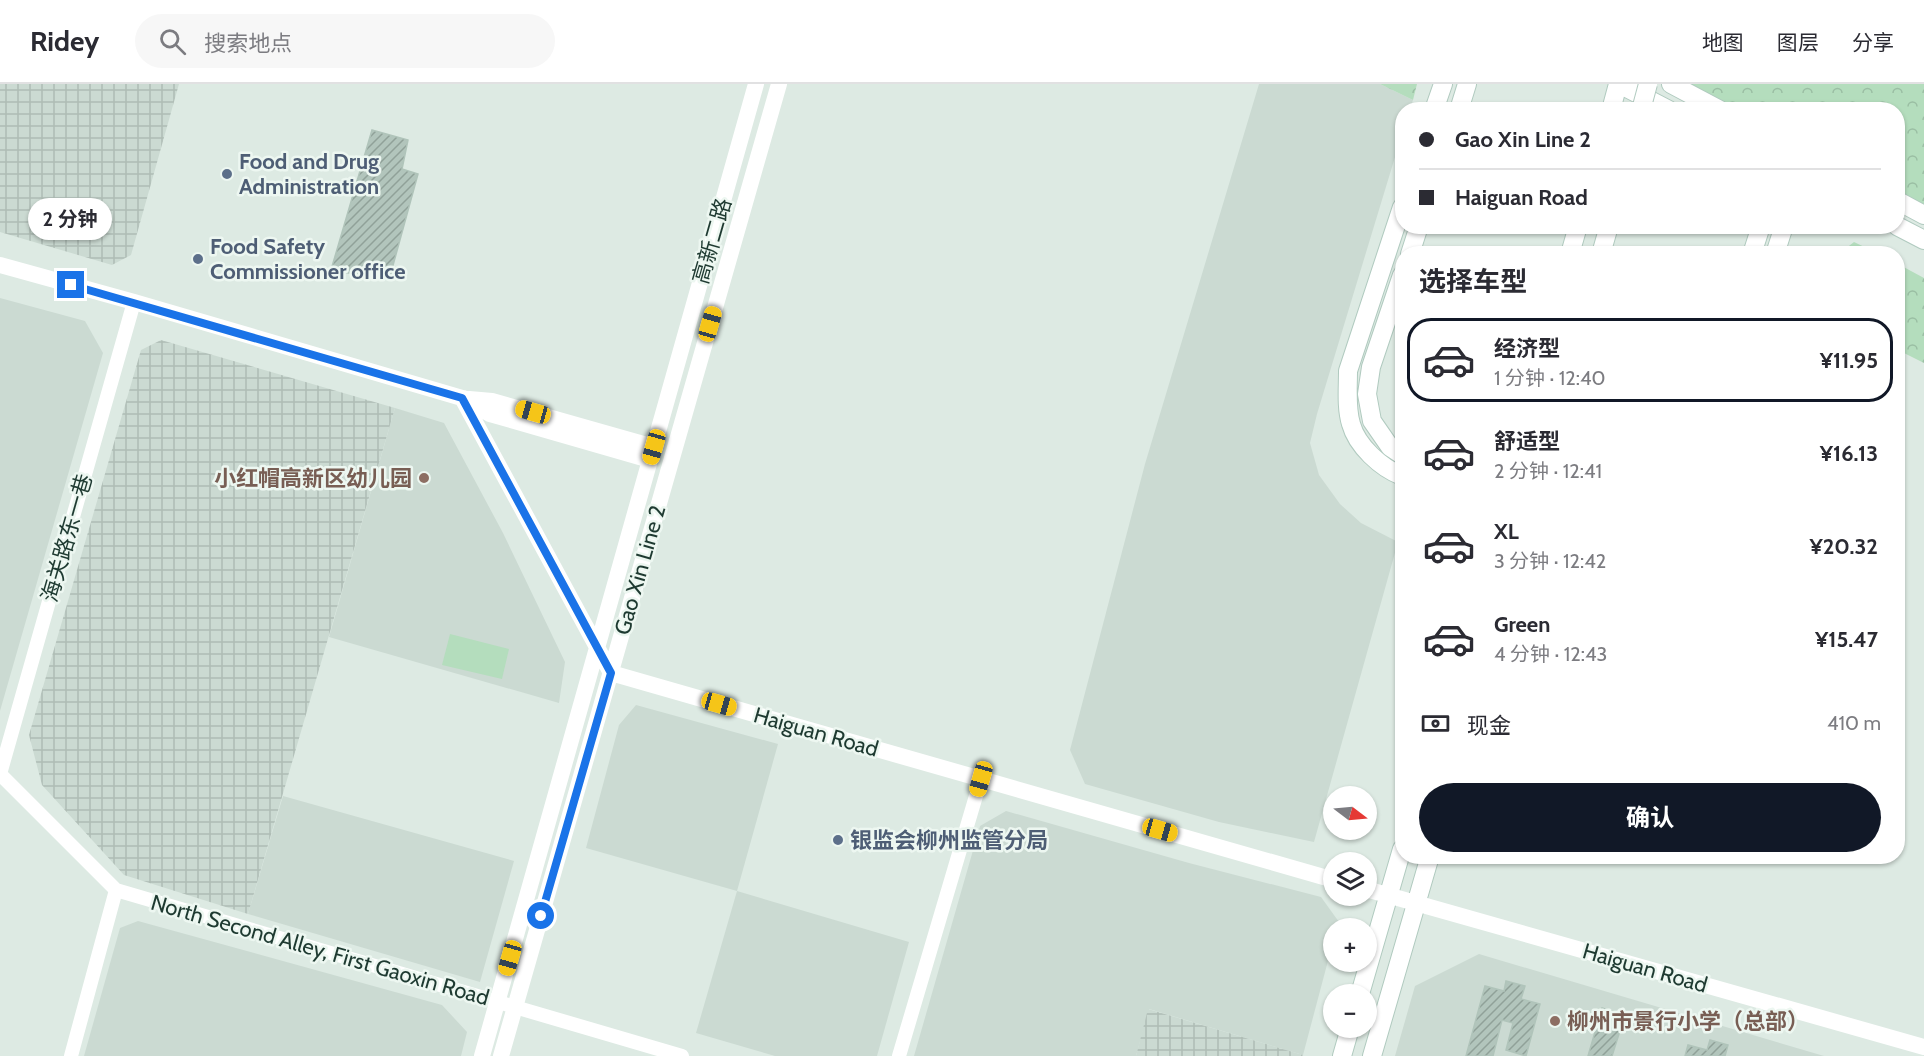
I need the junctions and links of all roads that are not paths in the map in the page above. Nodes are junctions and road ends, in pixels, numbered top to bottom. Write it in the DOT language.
graph roads {
  1 [pos="756,84"];
  2 [pos="779,84"];
  3 [pos="1443,84"];
  4 [pos="1467,84"];
  5 [pos="1618,84"];
  6 [pos="1648,84"];
  7 [pos="1671,84"];
  8 [pos="1437,102"];
  9 [pos="1461,102"];
  10 [pos="1613,102"];
  11 [pos="1643,102"];
  12 [pos="1653,102"];
  13 [pos="1705,102"];
  14 [pos="1905,205"];
  15 [pos="1924,215"];
  16 [pos="1395,228"];
  17 [pos="1905,230"];
  18 [pos="1924,240"];
  19 [pos="0,265"];
  20 [pos="1395,296"];
  21 [pos="134,302"];
  22 [pos="462,398"];
  23 [pos="1395,450"];
  24 [pos="652,454"];
  25 [pos="1395,473"];
  26 [pos="598,646"];
  27 [pos="611,673"];
  28 [pos="0,774"];
  29 [pos="981,779"];
  30 [pos="1398,864"];
  31 [pos="1428,864"];
  32 [pos="1323,877"];
  33 [pos="116,890"];
  34 [pos="1377,892"];
  35 [pos="1389,896"];
  36 [pos="1416,904"];
  37 [pos="1363,984"];
  38 [pos="497,1002"];
  39 [pos="515,1008"];
  40 [pos="1347,1038"];
  41 [pos="1924,1047"];
  42 [pos="71,1056"];
  43 [pos="482,1056"];
  44 [pos="501,1056"];
  45 [pos="682,1056"];
  46 [pos="899,1056"];
  47 [pos="1342,1056"];
  48 [pos="1372,1056"];
  1 -- 24 [label="street, 高新二路"];
  2 -- 27 [label="street, Gao Xin Line 2"];
  3 -- 8 [label="main road"];
  4 -- 9 [label="main road"];
  5 -- 10 [label="main road"];
  5 -- 12 [label="main road"];
  6 -- 11 [label="main road, bridge"];
  7 -- 13 [label="main road"];
  14 -- 15 [label="main road"];
  16 -- 25 [label="main road"];
  17 -- 18 [label="main road"];
  19 -- 21 [label="street"];
  20 -- 23 [label="main road"];
  21 -- 22 [label="street"];
  21 -- 28 [label="street, 海关路东一巷"];
  22 -- 24 [label="street"];
  22 -- 26 [label="street"];
  24 -- 26 [label="street, 高新二路"];
  26 -- 27 [label="street"];
  26 -- 38 [label="street, 高新二路"];
  27 -- 29 [label="street, Haiguan Road"];
  27 -- 39 [label="street, Gao Xin Line 2"];
  28 -- 33 [label="street, North Second Alley, First Gaoxin Road"];
  29 -- 32 [label="street, Haiguan Road"];
  29 -- 46 [label="street"];
  30 -- 35 [label="main road"];
  31 -- 36 [label="main road"];
  33 -- 38 [label="street, North Second Alley, First Gaoxin Road"];
  33 -- 42 [label="street"];
  34 -- 35 [label="street, Haiguan Road"];
  35 -- 36 [label="street, Haiguan Road"];
  35 -- 37 [label="main road"];
  36 -- 41 [label="street, Haiguan Road"];
  36 -- 48 [label="main road"];
  38 -- 39 [label="street, North Second Alley, First Gaoxin Road"];
  38 -- 43 [label="street, 高新二路"];
  39 -- 44 [label="street, Gao Xin Line 2"];
  39 -- 45 [label="street, North Second Alley, First Gaoxin Road"];
  40 -- 47 [label="main road"];
}
